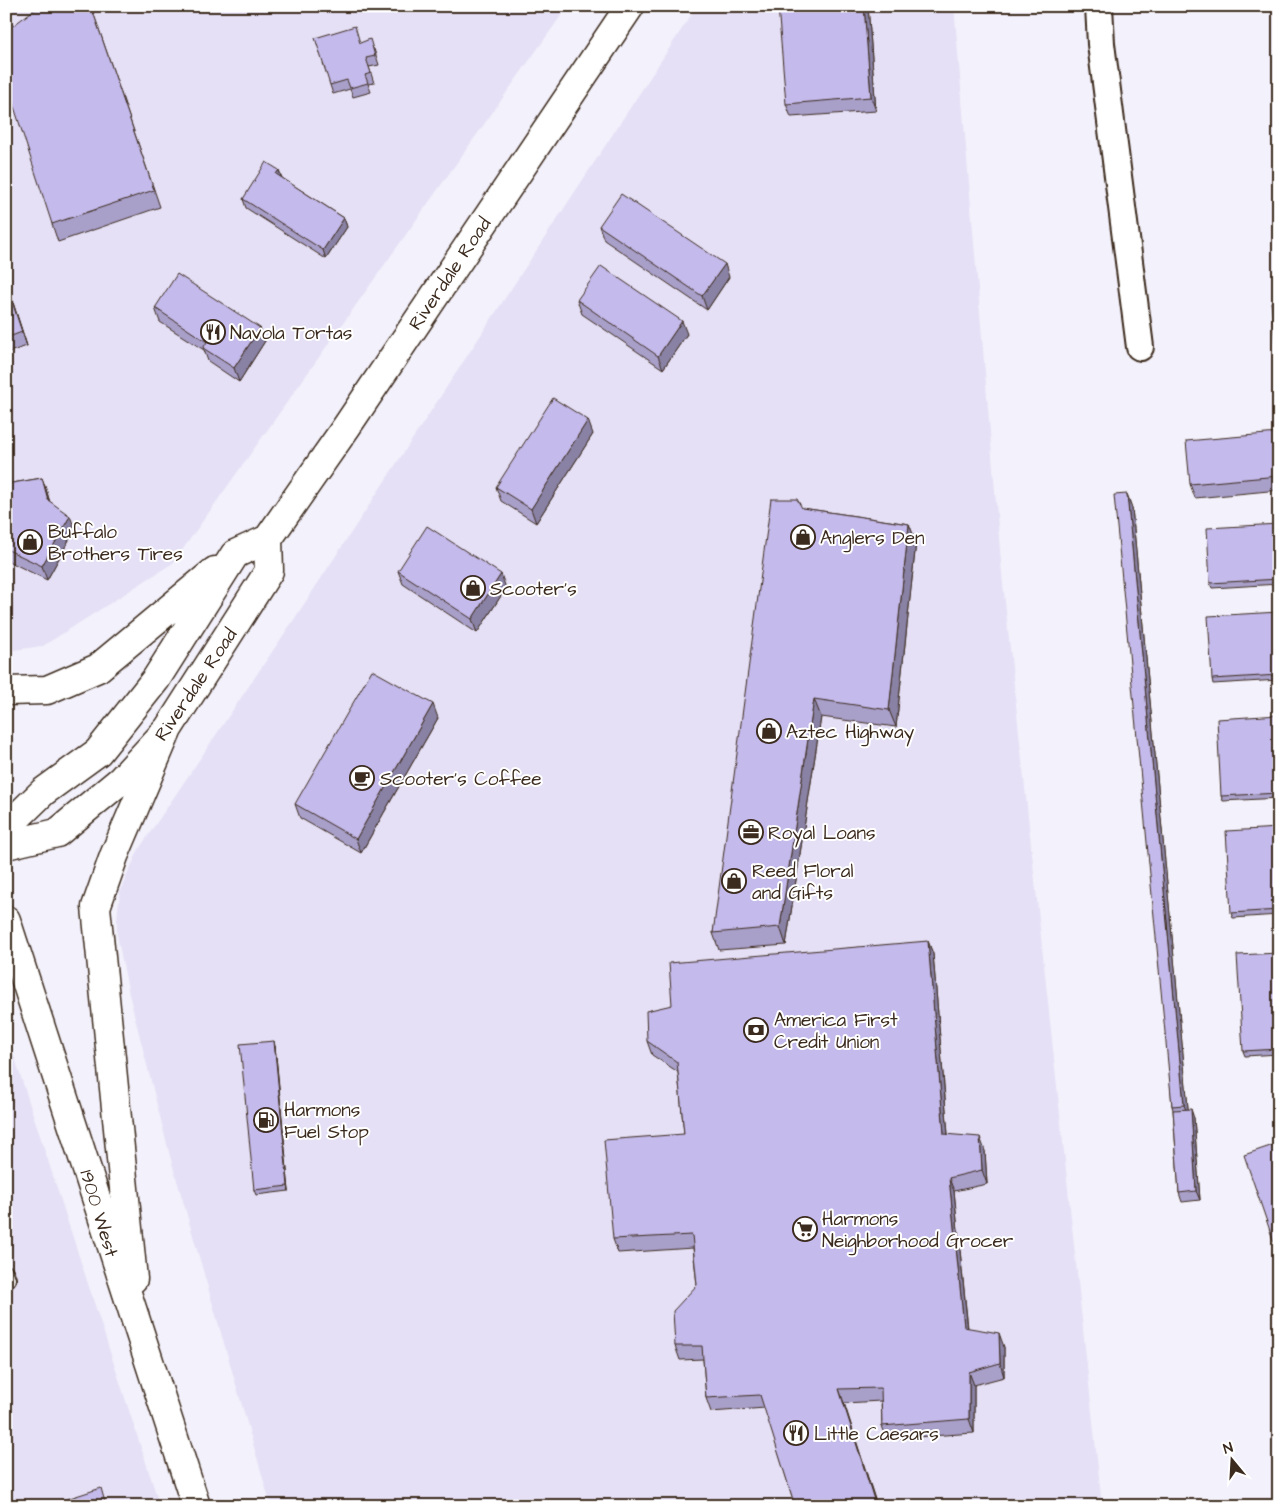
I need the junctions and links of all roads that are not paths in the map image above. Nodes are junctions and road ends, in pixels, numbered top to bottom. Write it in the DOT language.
graph roads {
  1 [pos="630,6"];
  2 [pos="1099,6"];
  3 [pos="1140,347"];
  4 [pos="268,539"];
  5 [pos="235,554"];
  6 [pos="6,690"];
  7 [pos="168,729"];
  8 [pos="6,828"];
  9 [pos="6,845"];
  10 [pos="6,920"];
  11 [pos="138,1327"];
  12 [pos="196,1506"];
  1 -- 4 [label="main road, Riverdale Road"];
  2 -- 3 [label="street"];
  4 -- 5 [label="main road"];
  4 -- 7 [label="main road, Riverdale Road"];
  5 -- 6 [label="main road"];
  5 -- 8 [label="main road, Riverdale Road"];
  7 -- 9 [label="main road, Riverdale Road"];
  7 -- 11 [label="main road"];
  10 -- 11 [label="main road, 1900 West"];
  11 -- 12 [label="main road, 1900 West"];
}
